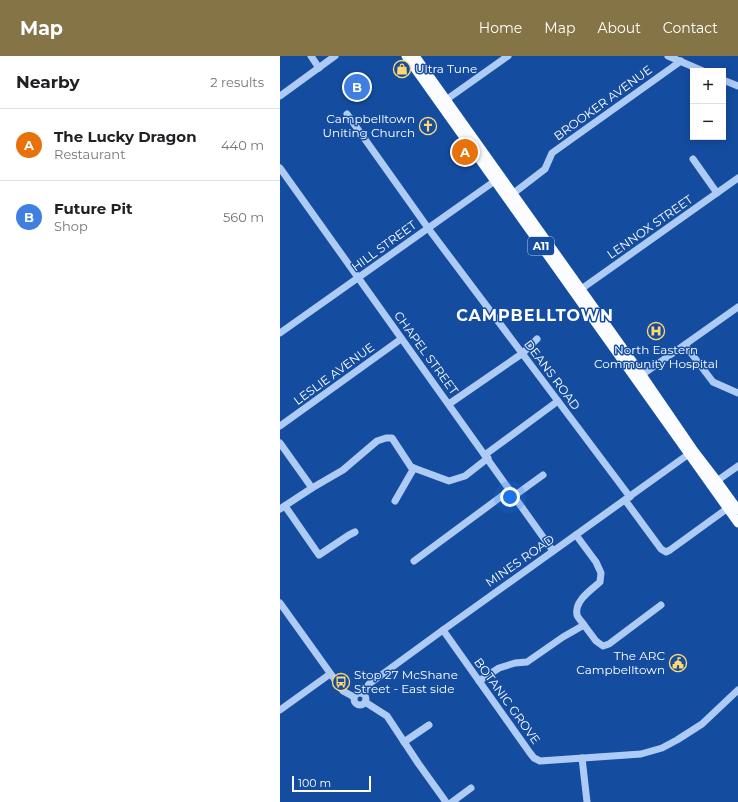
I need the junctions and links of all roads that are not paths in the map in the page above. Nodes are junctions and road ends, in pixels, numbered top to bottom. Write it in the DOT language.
graph roads {
  1 [pos="310,56"];
  2 [pos="335,56"];
  3 [pos="406,56"];
  4 [pos="415,56"];
  5 [pos="508,56"];
  6 [pos="668,56"];
  7 [pos="681,61"];
  8 [pos="319,68"];
  9 [pos="696,68"];
  10 [pos="726,81"];
  11 [pos="738,86"];
  12 [pos="280,96"];
  13 [pos="443,102"];
  14 [pos="348,114"];
  15 [pos="693,159"];
  16 [pos="280,168"];
  17 [pos="738,178"];
  18 [pos="498,179"];
  19 [pos="717,193"];
  20 [pos="510,195"];
  21 [pos="428,228"];
  22 [pos="358,278"];
  23 [pos="578,291"];
  24 [pos="738,307"];
  25 [pos="280,333"];
  26 [pos="401,339"];
  27 [pos="537,339"];
  28 [pos="685,344"];
  29 [pos="523,354"];
  30 [pos="639,377"];
  31 [pos="738,393"];
  32 [pos="558,401"];
  33 [pos="449,404"];
  34 [pos="280,426"];
  35 [pos="280,443"];
  36 [pos="691,453"];
  37 [pos="487,456"];
  38 [pos="738,466"];
  39 [pos="414,468"];
  40 [pos="543,475"];
  41 [pos="714,483"];
  42 [pos="312,488"];
  43 [pos="512,493"];
  44 [pos="627,498"];
  45 [pos="395,501"];
  46 [pos="283,508"];
  47 [pos="728,508"];
  48 [pos="738,510"];
  49 [pos="738,523"];
  50 [pos="355,532"];
  51 [pos="576,535"];
  52 [pos="553,551"];
  53 [pos="414,561"];
  54 [pos="280,603"];
  55 [pos="661,605"];
  56 [pos="584,626"];
  57 [pos="443,630"];
  58 [pos="330,674"];
  59 [pos="479,681"];
  60 [pos="738,690"];
  61 [pos="363,693"];
  62 [pos="354,697"];
  63 [pos="365,702"];
  64 [pos="280,710"];
  65 [pos="429,725"];
  66 [pos="404,742"];
  67 [pos="582,758"];
  68 [pos="471,788"];
  69 [pos="446,802"];
  70 [pos="452,802"];
  71 [pos="587,802"];
  1 -- 8 [label="street"];
  2 -- 8 [label="street"];
  3 -- 13 [label="main road, A11"];
  4 -- 13 [label="main road, A11"];
  5 -- 13 [label="street"];
  6 -- 7 [label="street"];
  7 -- 9 [label="street"];
  7 -- 20 [label="street, BROOKER AVENUE"];
  8 -- 12 [label="street"];
  10 -- 11 [label="street"];
  13 -- 18 [label="main road, A11"];
  14 -- 21 [label="street, DEANS ROAD"];
  15 -- 19 [label="street"];
  16 -- 22 [label="street, CHAPEL STREET"];
  17 -- 19 [label="street, LENNOX STREET"];
  18 -- 20 [label="main road, A11"];
  18 -- 21 [label="street, HILL STREET"];
  19 -- 23 [label="street, LENNOX STREET"];
  20 -- 23 [label="main road, A11"];
  21 -- 22 [label="street, HILL STREET"];
  21 -- 29 [label="street, DEANS ROAD"];
  22 -- 25 [label="street, HILL STREET"];
  22 -- 26 [label="street, CHAPEL STREET"];
  23 -- 30 [label="main road, A11"];
  24 -- 28 [label="street"];
  26 -- 33 [label="street, CHAPEL STREET"];
  26 -- 34 [label="street, LESLIE AVENUE"];
  27 -- 29 [label="street"];
  28 -- 30 [label="street"];
  28 -- 31 [label="street"];
  29 -- 32 [label="street, DEANS ROAD"];
  29 -- 33 [label="street"];
  30 -- 36 [label="main road, A11"];
  32 -- 37 [label="street"];
  32 -- 44 [label="street, DEANS ROAD"];
  33 -- 37 [label="street, CHAPEL STREET"];
  35 -- 42 [label="street"];
  36 -- 41 [label="main road, A11"];
  36 -- 44 [label="street, MINES ROAD"];
  37 -- 39 [label="street"];
  37 -- 43 [label="street, CHAPEL STREET"];
  38 -- 41 [label="street"];
  39 -- 42 [label="street"];
  39 -- 45 [label="street"];
  40 -- 43 [label="street"];
  41 -- 47 [label="main road, A11"];
  41 -- 48 [label="main road, A11"];
  42 -- 46 [label="street"];
  43 -- 52 [label="street, CHAPEL STREET"];
  43 -- 53 [label="street"];
  44 -- 47 [label="street, DEANS ROAD"];
  44 -- 51 [label="street, MINES ROAD"];
  46 -- 50 [label="street"];
  47 -- 49 [label="main road, A11"];
  51 -- 52 [label="street, MINES ROAD"];
  51 -- 56 [label="street"];
  52 -- 57 [label="street, MINES ROAD"];
  54 -- 58 [label="street"];
  55 -- 56 [label="street"];
  56 -- 59 [label="street"];
  57 -- 59 [label="street, BOTANIC GROVE"];
  57 -- 61 [label="street, MINES ROAD"];
  58 -- 62 [label="street"];
  58 -- 64 [label="street"];
  59 -- 67 [label="street, BOTANIC GROVE"];
  60 -- 67 [label="street, BOTANIC GROVE"];
  61 -- 62 [label="street"];
  61 -- 63 [label="street"];
  62 -- 63 [label="street"];
  63 -- 66 [label="street"];
  65 -- 66 [label="street"];
  66 -- 69 [label="street"];
  67 -- 71 [label="street"];
  68 -- 70 [label="street"];
}
